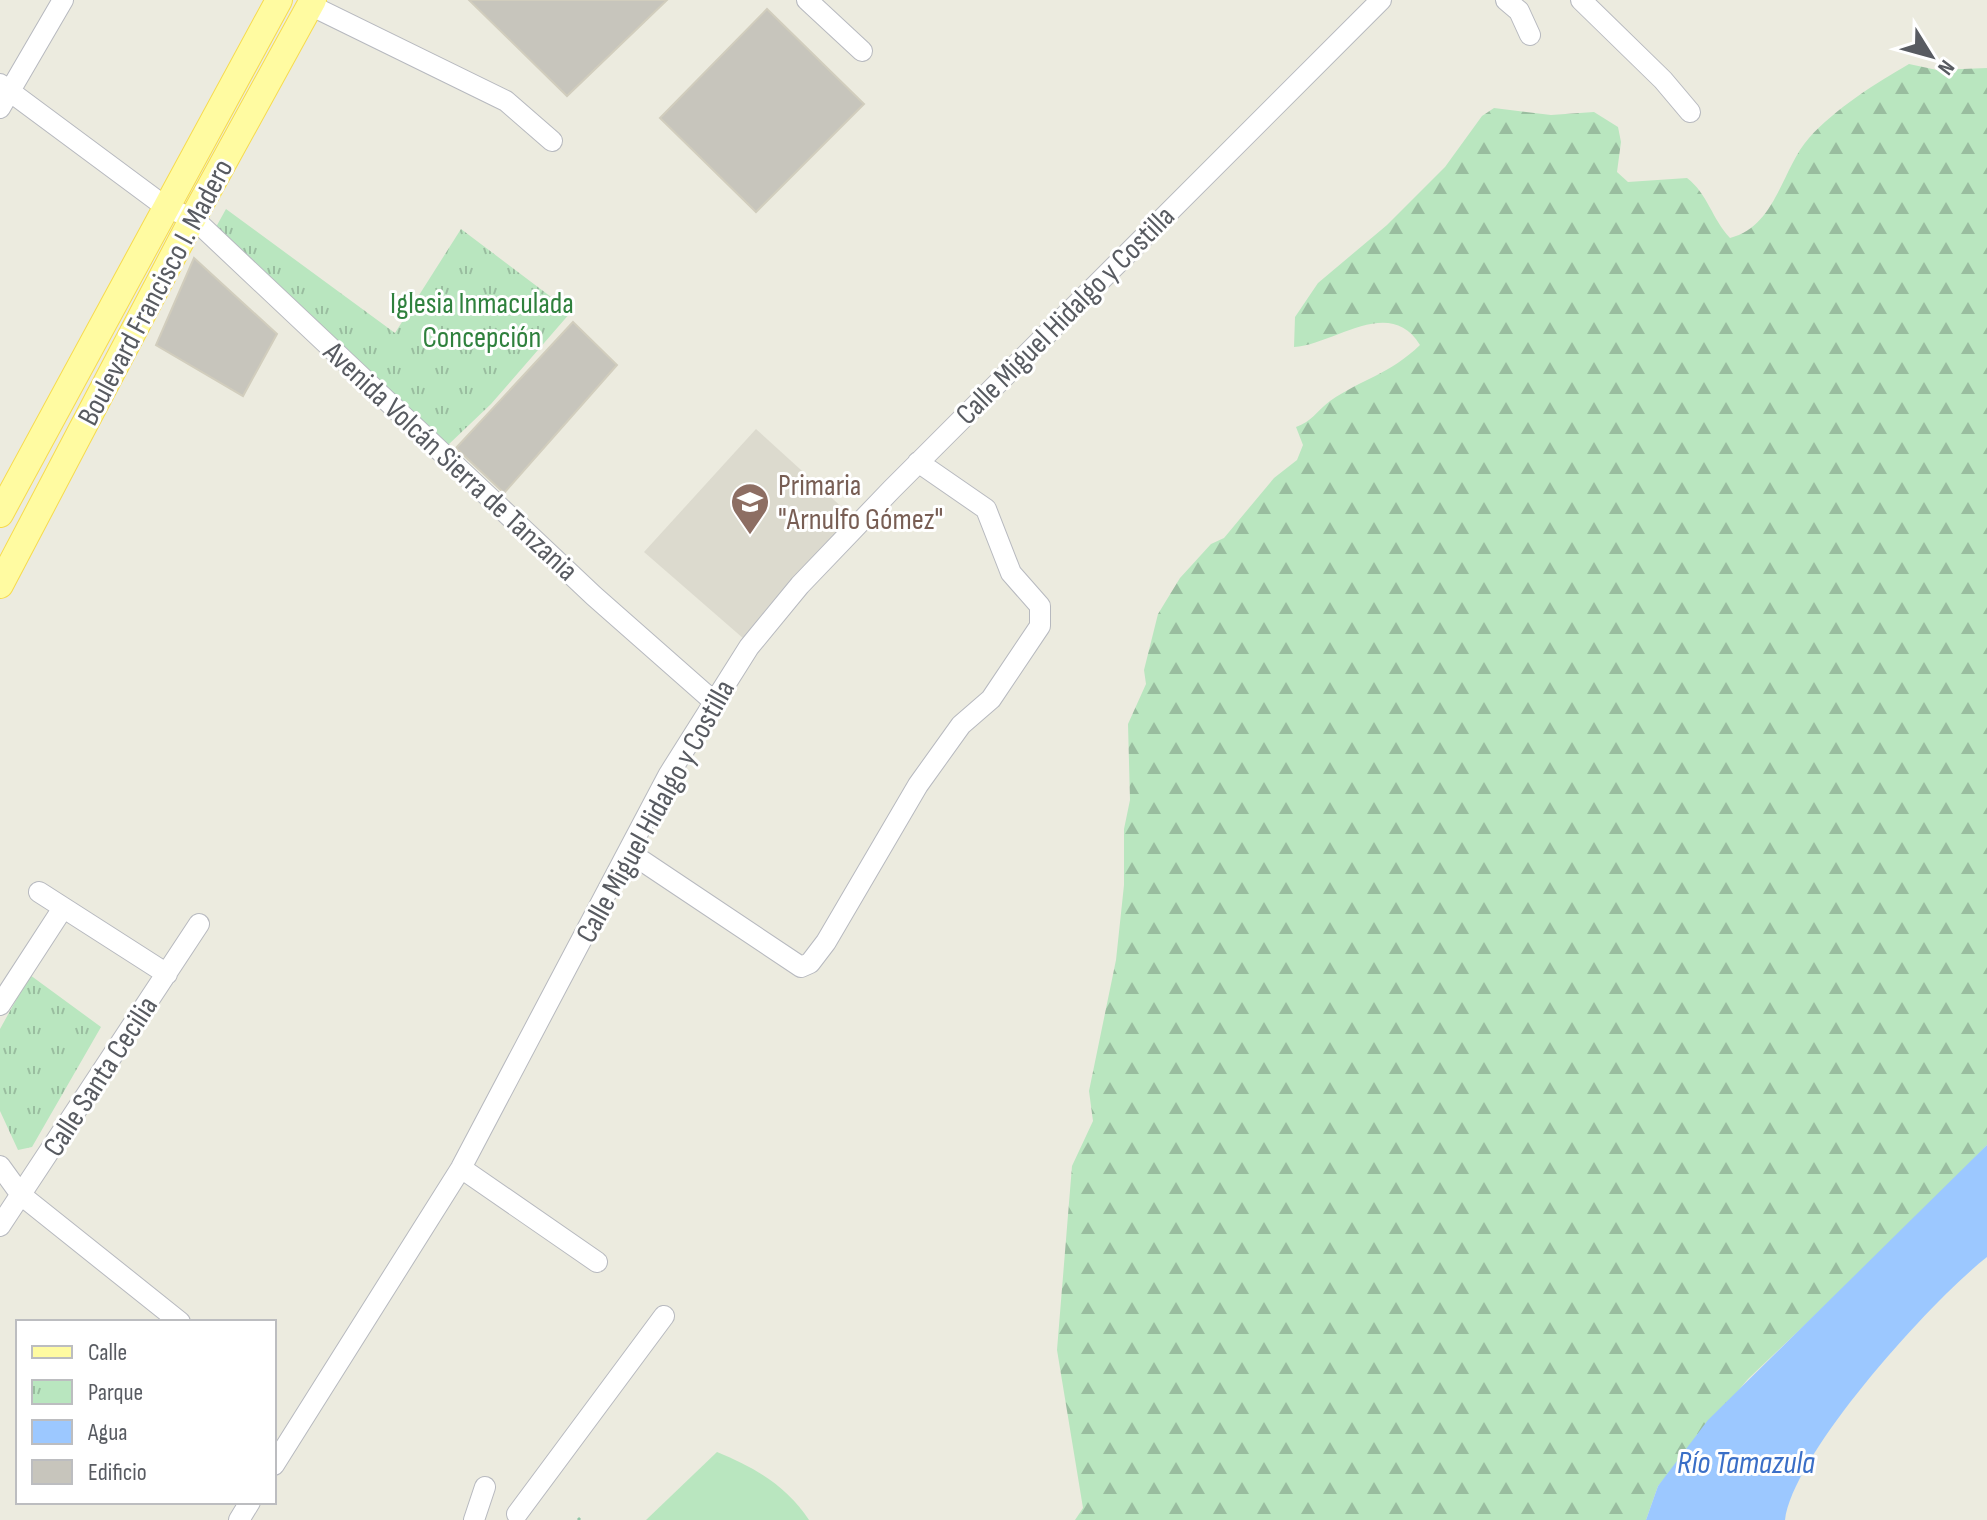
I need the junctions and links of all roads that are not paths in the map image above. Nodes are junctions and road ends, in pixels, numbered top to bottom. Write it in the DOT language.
graph roads {
  1 [pos="63,0"];
  2 [pos="279,0"];
  3 [pos="807,0"];
  4 [pos="1381,0"];
  5 [pos="1581,0"];
  6 [pos="312,2"];
  7 [pos="1519,4"];
  8 [pos="1530,35"];
  9 [pos="862,51"];
  10 [pos="3,94"];
  11 [pos="1690,112"];
  12 [pos="552,141"];
  13 [pos="167,208"];
  14 [pos="193,218"];
  15 [pos="918,462"];
  16 [pos="0,514"];
  17 [pos="0,585"];
  18 [pos="712,700"];
  19 [pos="629,852"];
  20 [pos="39,892"];
  21 [pos="63,908"];
  22 [pos="199,924"];
  23 [pos="167,974"];
  24 [pos="0,1005"];
  25 [pos="0,1166"];
  26 [pos="461,1168"];
  27 [pos="21,1195"];
  28 [pos="0,1226"];
  29 [pos="597,1262"];
  30 [pos="664,1316"];
  31 [pos="177,1320"];
  32 [pos="276,1462"];
  33 [pos="485,1487"];
  34 [pos="517,1514"];
  35 [pos="474,1520"];
  1 -- 10 [label="street"];
  2 -- 13 [label="main road, Boulevard Francisco I. Madero"];
  3 -- 9 [label="street"];
  4 -- 15 [label="street, Calle Miguel Hidalgo y Costilla"];
  5 -- 11 [label="street"];
  6 -- 12 [label="street"];
  6 -- 14 [label="main road, Boulevard Francisco I. Madero"];
  7 -- 8 [label="street"];
  10 -- 13 [label="street"];
  13 -- 14 [label="street"];
  13 -- 16 [label="main road, Boulevard Francisco I. Madero"];
  14 -- 17 [label="main road, Boulevard Francisco I. Madero"];
  14 -- 18 [label="street, Avenida Volcán Sierra de Tanzania"];
  15 -- 18 [label="street, Calle Miguel Hidalgo y Costilla"];
  15 -- 19 [label="street"];
  18 -- 19 [label="street, Calle Miguel Hidalgo y Costilla"];
  19 -- 26 [label="street, Calle Miguel Hidalgo y Costilla"];
  20 -- 21 [label="street"];
  21 -- 23 [label="street"];
  21 -- 24 [label="street"];
  22 -- 23 [label="street, Calle Santa Cecilia"];
  23 -- 27 [label="street, Calle Santa Cecilia"];
  25 -- 27 [label="street"];
  26 -- 29 [label="street"];
  26 -- 32 [label="street, Calle Miguel Hidalgo y Costilla"];
  27 -- 28 [label="street, Calle Santa Cecilia"];
  27 -- 31 [label="street"];
  30 -- 34 [label="street"];
  33 -- 35 [label="street"];
}
